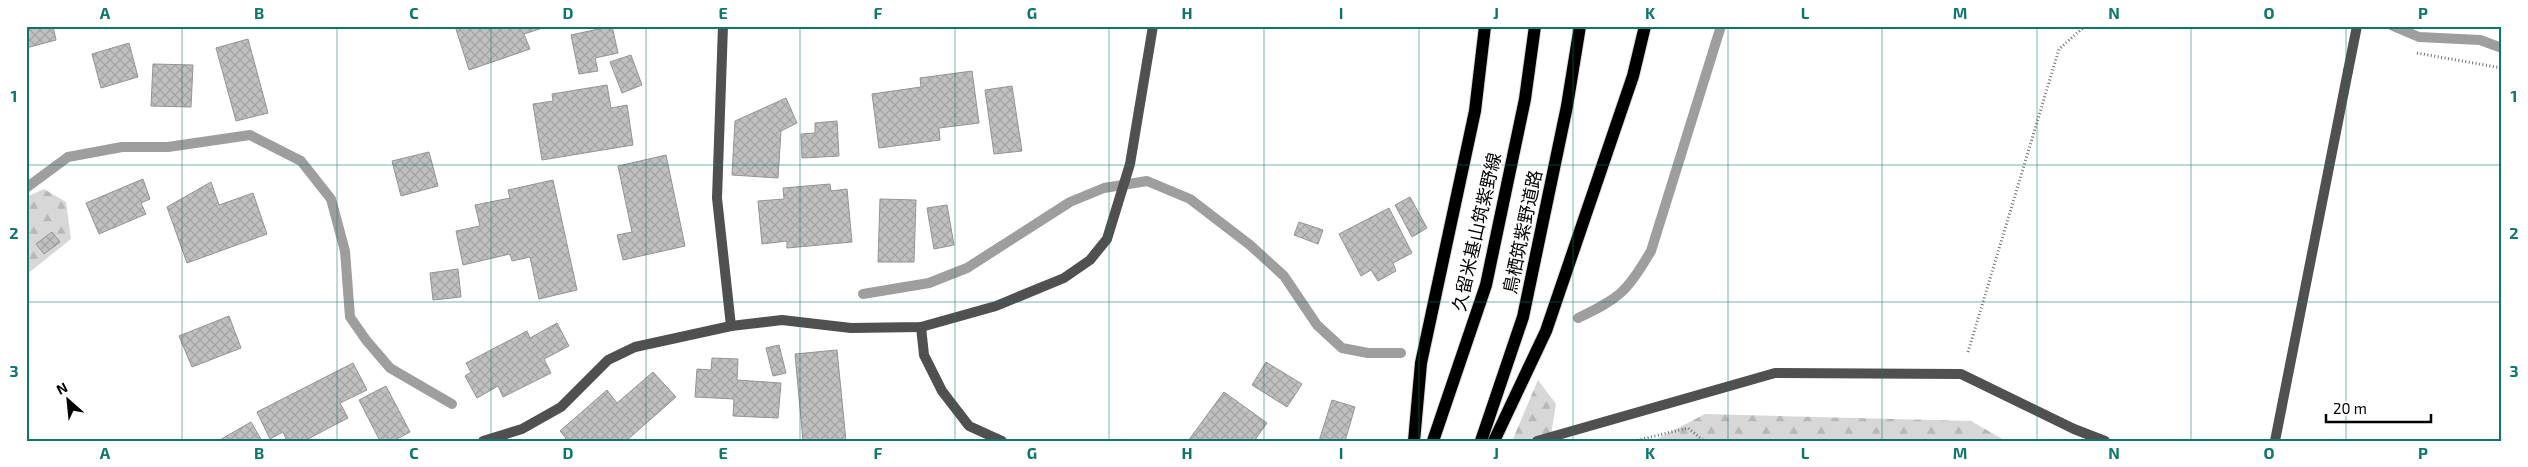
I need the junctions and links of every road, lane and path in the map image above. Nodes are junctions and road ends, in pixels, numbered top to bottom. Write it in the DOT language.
graph roads {
  1 [pos="722,26"];
  2 [pos="1153,26"];
  3 [pos="1485,26"];
  4 [pos="1535,26"];
  5 [pos="1580,26"];
  6 [pos="1645,26"];
  7 [pos="2084,26"];
  8 [pos="2357,26"];
  9 [pos="2417,52"];
  10 [pos="2502,68"];
  11 [pos="731,326"];
  12 [pos="921,327"];
  13 [pos="1961,374"];
  14 [pos="2074,429"];
  15 [pos="1562,437"];
  16 [pos="1540,440"];
  17 [pos="484,441"];
  18 [pos="1002,441"];
  19 [pos="1414,441"];
  20 [pos="1433,441"];
  21 [pos="1481,441"];
  22 [pos="1494,441"];
  23 [pos="1634,441"];
  24 [pos="1704,441"];
  25 [pos="2080,441"];
  26 [pos="2105,441"];
  27 [pos="2275,441"];
  1 -- 11 [label="street"];
  2 -- 12 [label="street"];
  3 -- 19 [label="main road"];
  4 -- 20 [label="main road, 久留米基山筑紫野線"];
  5 -- 21 [label="main road, 鳥栖筑紫野道路"];
  6 -- 22 [label="main road"];
  7 -- 13 [label="path"];
  8 -- 27 [label="street, bridge"];
  9 -- 10 [label="path"];
  11 -- 12 [label="street"];
  11 -- 17 [label="street"];
  12 -- 18 [label="street"];
  13 -- 14 [label="street"];
  13 -- 15 [label="street"];
  14 -- 25 [label="street"];
  14 -- 26 [label="street"];
  15 -- 16 [label="street"];
  23 -- 24 [label="path"];
}
